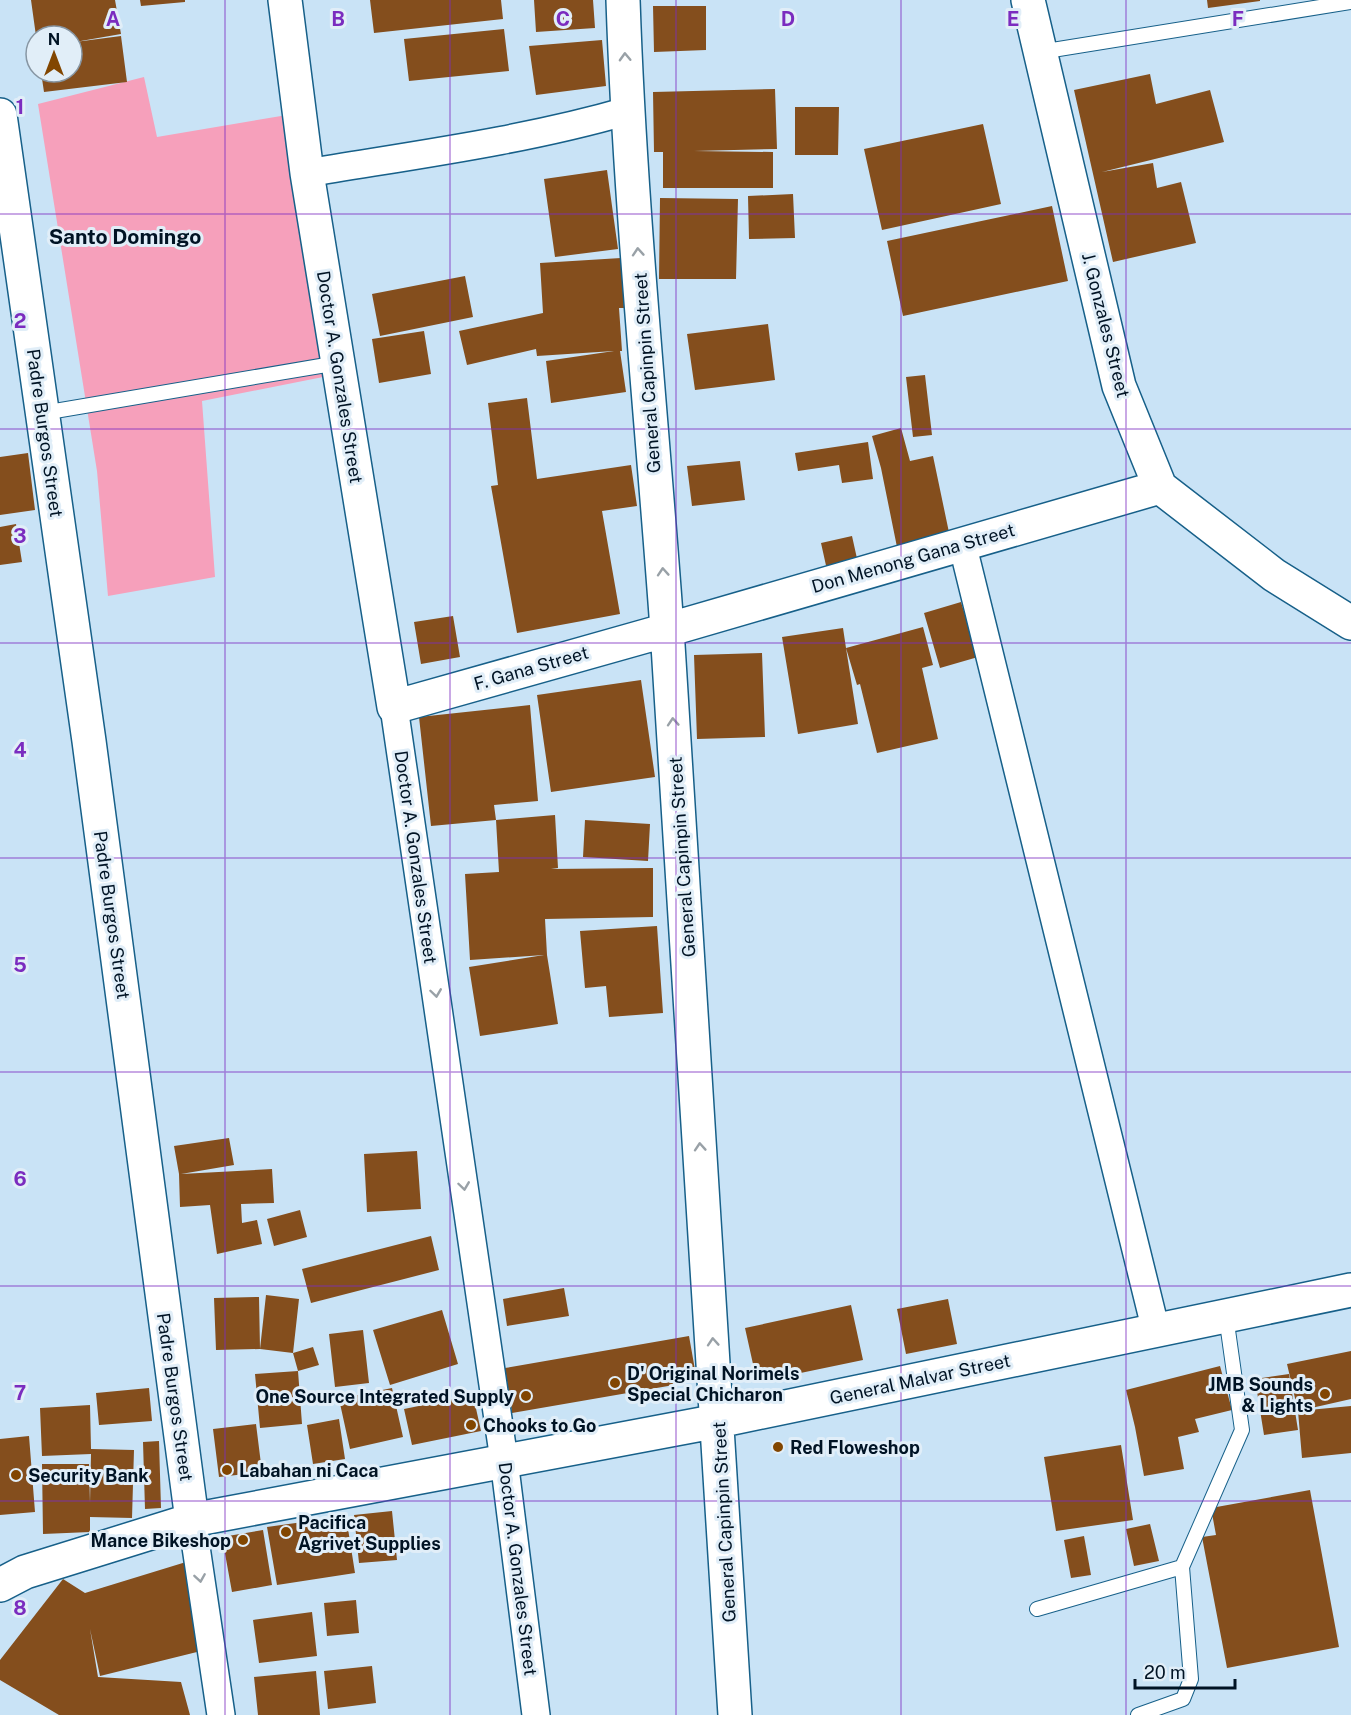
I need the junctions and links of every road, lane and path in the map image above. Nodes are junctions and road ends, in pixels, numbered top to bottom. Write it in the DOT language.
graph roads {
  1 [pos="285,0"];
  2 [pos="623,0"];
  3 [pos="1028,0"];
  4 [pos="1351,2"];
  5 [pos="1040,52"];
  6 [pos="627,111"];
  7 [pos="0,115"];
  8 [pos="307,173"];
  9 [pos="338,363"];
  10 [pos="43,414"];
  11 [pos="1160,487"];
  12 [pos="962,543"];
  13 [pos="1351,623"];
  14 [pos="667,630"];
  15 [pos="394,706"];
  16 [pos="1351,1290"];
  17 [pos="1226,1317"];
  18 [pos="1156,1331"];
  19 [pos="718,1421"];
  20 [pos="504,1460"];
  21 [pos="192,1520"];
  22 [pos="1182,1567"];
  23 [pos="0,1585"];
  24 [pos="1037,1609"];
  25 [pos="221,1715"];
  26 [pos="536,1715"];
  27 [pos="735,1715"];
  28 [pos="1138,1715"];
  1 -- 8 [label="street, Doctor A. Gonzales Street"];
  6 -- 2 [label="street, General Capinpin Street, one-way"];
  3 -- 5 [label="street, J. Gonzales Street"];
  4 -- 5 [label="lane"];
  5 -- 11 [label="street, J. Gonzales Street"];
  6 -- 8 [label="street"];
  14 -- 6 [label="street, General Capinpin Street, one-way"];
  7 -- 10 [label="street, Padre Burgos Street"];
  8 -- 9 [label="street, Doctor A. Gonzales Street"];
  9 -- 10 [label="lane"];
  9 -- 15 [label="street, Doctor A. Gonzales Street"];
  10 -- 21 [label="street, Padre Burgos Street"];
  11 -- 12 [label="street, Don Menong Gana Street"];
  11 -- 13 [label="street"];
  12 -- 14 [label="street, Don Menong Gana Street"];
  12 -- 18 [label="street"];
  14 -- 15 [label="street, F. Gana Street"];
  19 -- 14 [label="street, General Capinpin Street, one-way"];
  15 -- 20 [label="street, Doctor A. Gonzales Street, one-way"];
  16 -- 17 [label="street, General Malvar Street"];
  17 -- 18 [label="street, General Malvar Street"];
  17 -- 22 [label="lane"];
  18 -- 19 [label="street, General Malvar Street"];
  19 -- 20 [label="street, General Malvar Street"];
  19 -- 27 [label="street, General Capinpin Street"];
  20 -- 21 [label="street, General Malvar Street"];
  20 -- 26 [label="street, Doctor A. Gonzales Street"];
  21 -- 23 [label="street, General Malvar Street"];
  21 -- 25 [label="street, Padre Burgos Street, one-way"];
  22 -- 24 [label="lane"];
  22 -- 28 [label="lane"];
}
